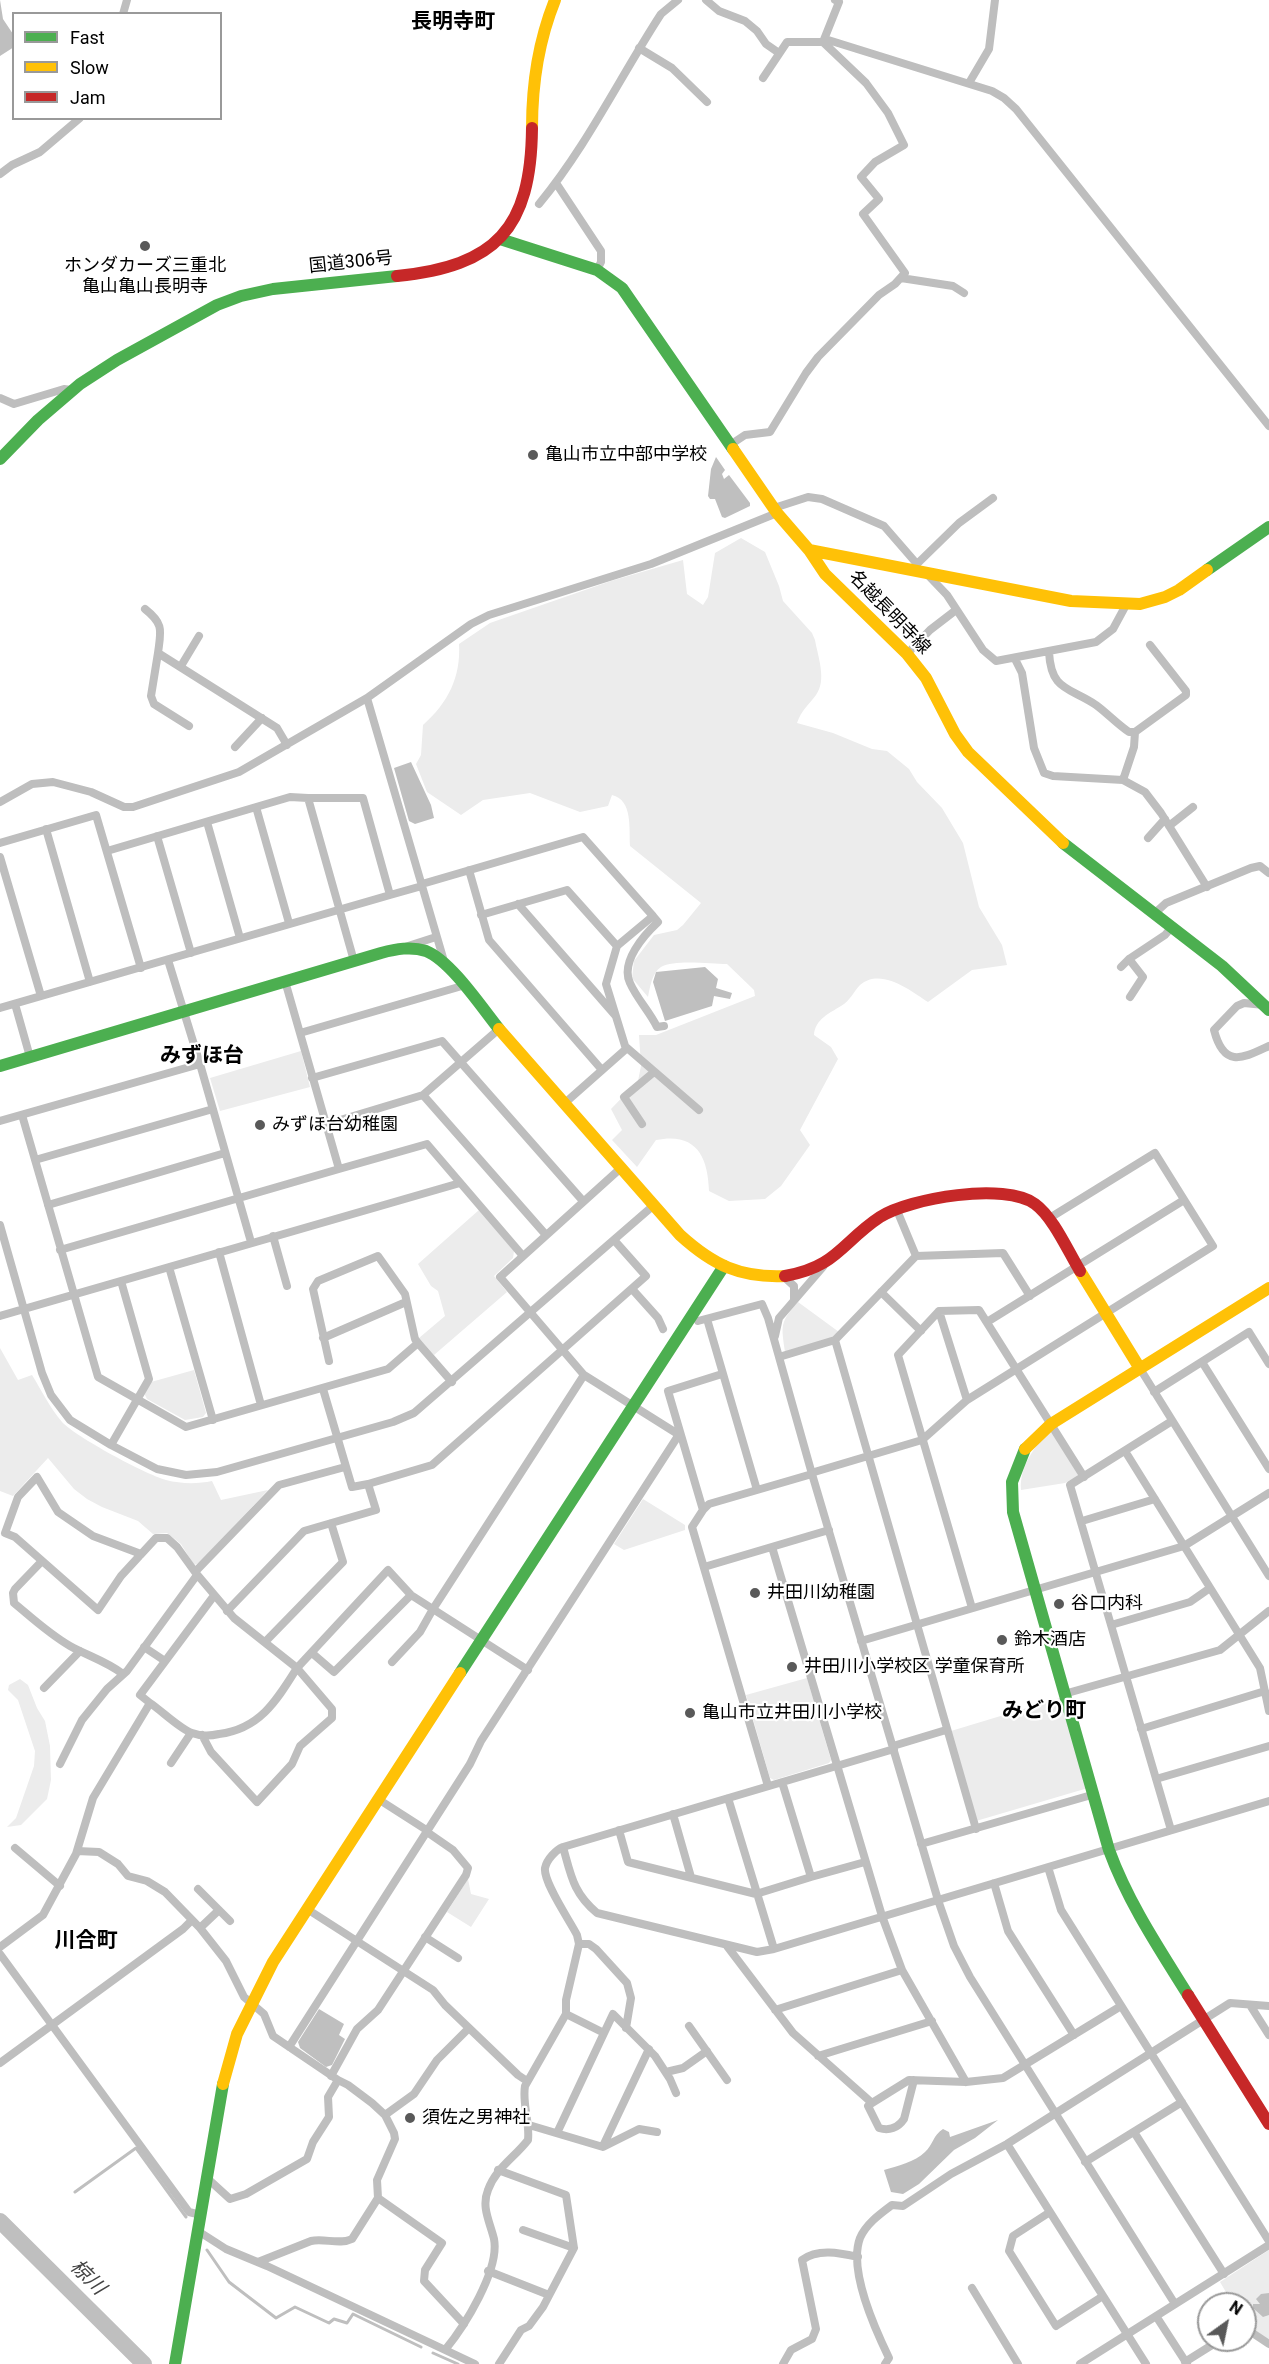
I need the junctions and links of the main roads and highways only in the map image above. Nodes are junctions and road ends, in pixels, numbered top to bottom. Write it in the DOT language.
graph roads {
  1 [pos="555,0"];
  2 [pos="500,239"];
  3 [pos="0,459"];
  4 [pos="1269,527"];
  5 [pos="809,550"];
  6 [pos="1266,1008"];
  7 [pos="0,1066"];
  8 [pos="724,1266"];
  9 [pos="1269,1287"];
  10 [pos="1138,1368"];
  11 [pos="1269,2124"];
  12 [pos="175,2361"];
  1 -- 2 [label="main road, 国道306号"];
  2 -- 3 [label="main road, 国道306号"];
  2 -- 5 [label="main road, 名越長明寺線"];
  4 -- 5 [label="main road"];
  5 -- 6 [label="main road, 名越長明寺線"];
  7 -- 8 [label="main road"];
  8 -- 10 [label="main road"];
  8 -- 12 [label="main road"];
  9 -- 10 [label="main road"];
  10 -- 11 [label="main road"];
}
